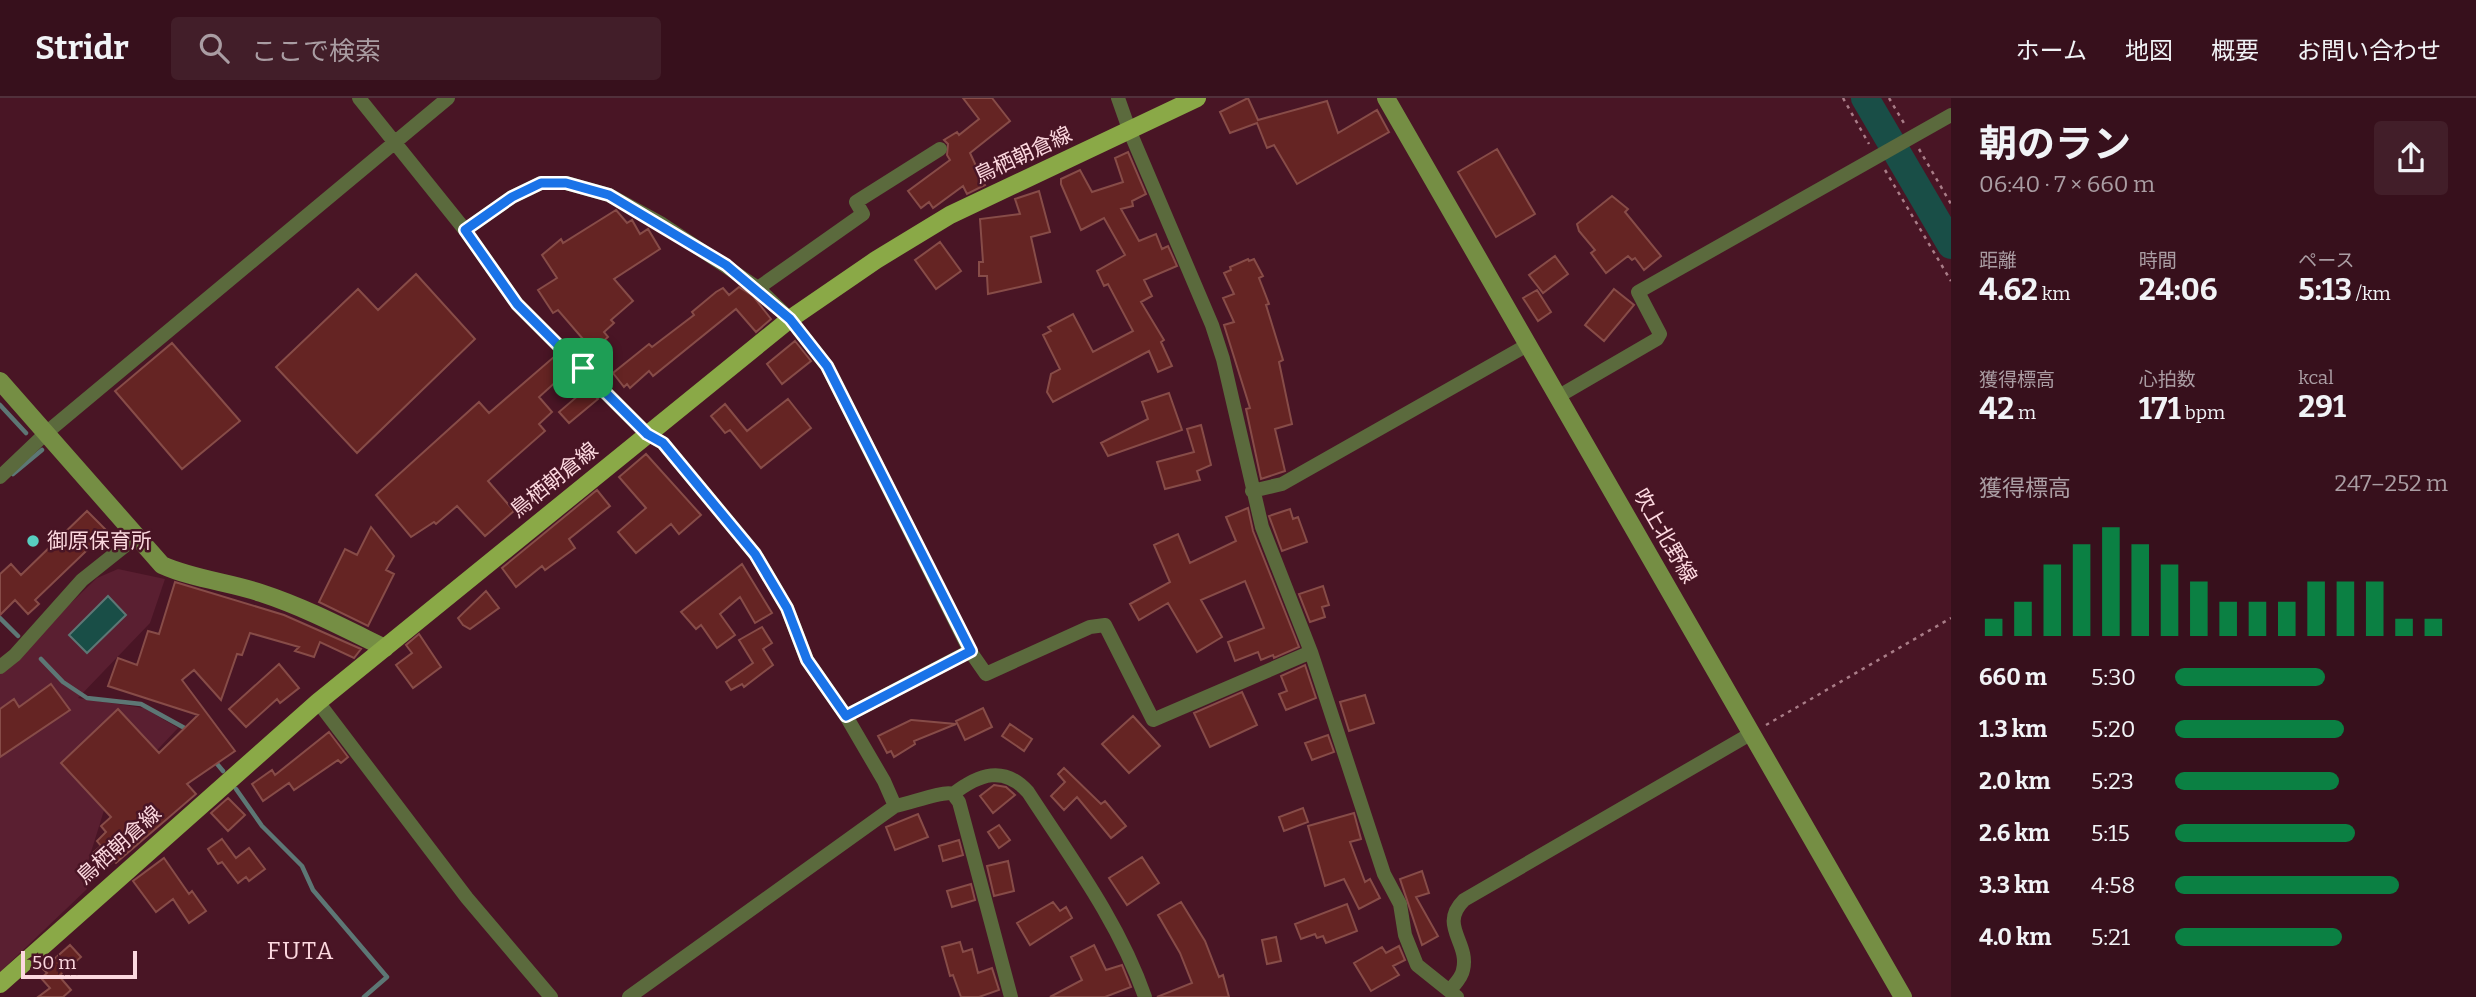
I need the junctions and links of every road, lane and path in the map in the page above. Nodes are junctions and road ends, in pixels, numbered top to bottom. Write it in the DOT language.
graph roads {
  1 [pos="359,98"];
  2 [pos="448,98"];
  3 [pos="1118,98"];
  4 [pos="1196,98"];
  5 [pos="1386,98"];
  6 [pos="1843,98"];
  7 [pos="1951,115"];
  8 [pos="1130,132"];
  9 [pos="396,142"];
  10 [pos="940,149"];
  11 [pos="1877,157"];
  12 [pos="465,230"];
  13 [pos="1951,281"];
  14 [pos="758,288"];
  15 [pos="790,319"];
  16 [pos="1529,344"];
  17 [pos="0,381"];
  18 [pos="1559,396"];
  19 [pos="46,433"];
  20 [pos="647,434"];
  21 [pos="0,477"];
  22 [pos="1251,491"];
  23 [pos="136,537"];
  24 [pos="1951,618"];
  25 [pos="385,648"];
  26 [pos="971,651"];
  27 [pos="1311,652"];
  28 [pos="0,667"];
  29 [pos="318,702"];
  30 [pos="846,716"];
  31 [pos="1752,733"];
  32 [pos="953,794"];
  33 [pos="895,806"];
  34 [pos="0,984"];
  35 [pos="1454,993"];
  36 [pos="551,997"];
  37 [pos="629,997"];
  38 [pos="1011,997"];
  39 [pos="1145,997"];
  40 [pos="1903,997"];
  1 -- 9 [label="street"];
  2 -- 9 [label="street"];
  3 -- 8 [label="street"];
  4 -- 8 [label="main road, 鳥栖朝倉線"];
  5 -- 16 [label="main road, 吹上北野線"];
  6 -- 11 [label="path"];
  7 -- 11 [label="street"];
  8 -- 15 [label="main road, 鳥栖朝倉線"];
  8 -- 22 [label="street"];
  9 -- 12 [label="street"];
  9 -- 19 [label="street"];
  10 -- 14 [label="street"];
  11 -- 13 [label="path"];
  11 -- 18 [label="street"];
  12 -- 14 [label="street"];
  12 -- 20 [label="street"];
  14 -- 15 [label="street"];
  15 -- 20 [label="main road, 鳥栖朝倉線"];
  15 -- 26 [label="street"];
  16 -- 18 [label="main road, 吹上北野線"];
  16 -- 22 [label="street"];
  17 -- 19 [label="main road"];
  18 -- 31 [label="main road, 吹上北野線"];
  19 -- 21 [label="street"];
  19 -- 23 [label="main road"];
  20 -- 25 [label="main road, 鳥栖朝倉線"];
  20 -- 30 [label="street"];
  22 -- 27 [label="street"];
  23 -- 25 [label="main road"];
  23 -- 28 [label="street"];
  24 -- 31 [label="path"];
  25 -- 29 [label="main road, 鳥栖朝倉線"];
  26 -- 27 [label="street"];
  26 -- 30 [label="street"];
  27 -- 35 [label="street"];
  29 -- 34 [label="main road, 鳥栖朝倉線"];
  29 -- 36 [label="street"];
  30 -- 33 [label="street"];
  31 -- 35 [label="street"];
  31 -- 40 [label="main road, 吹上北野線"];
  32 -- 33 [label="street"];
  32 -- 38 [label="street"];
  32 -- 39 [label="street"];
  33 -- 37 [label="street"];
}
